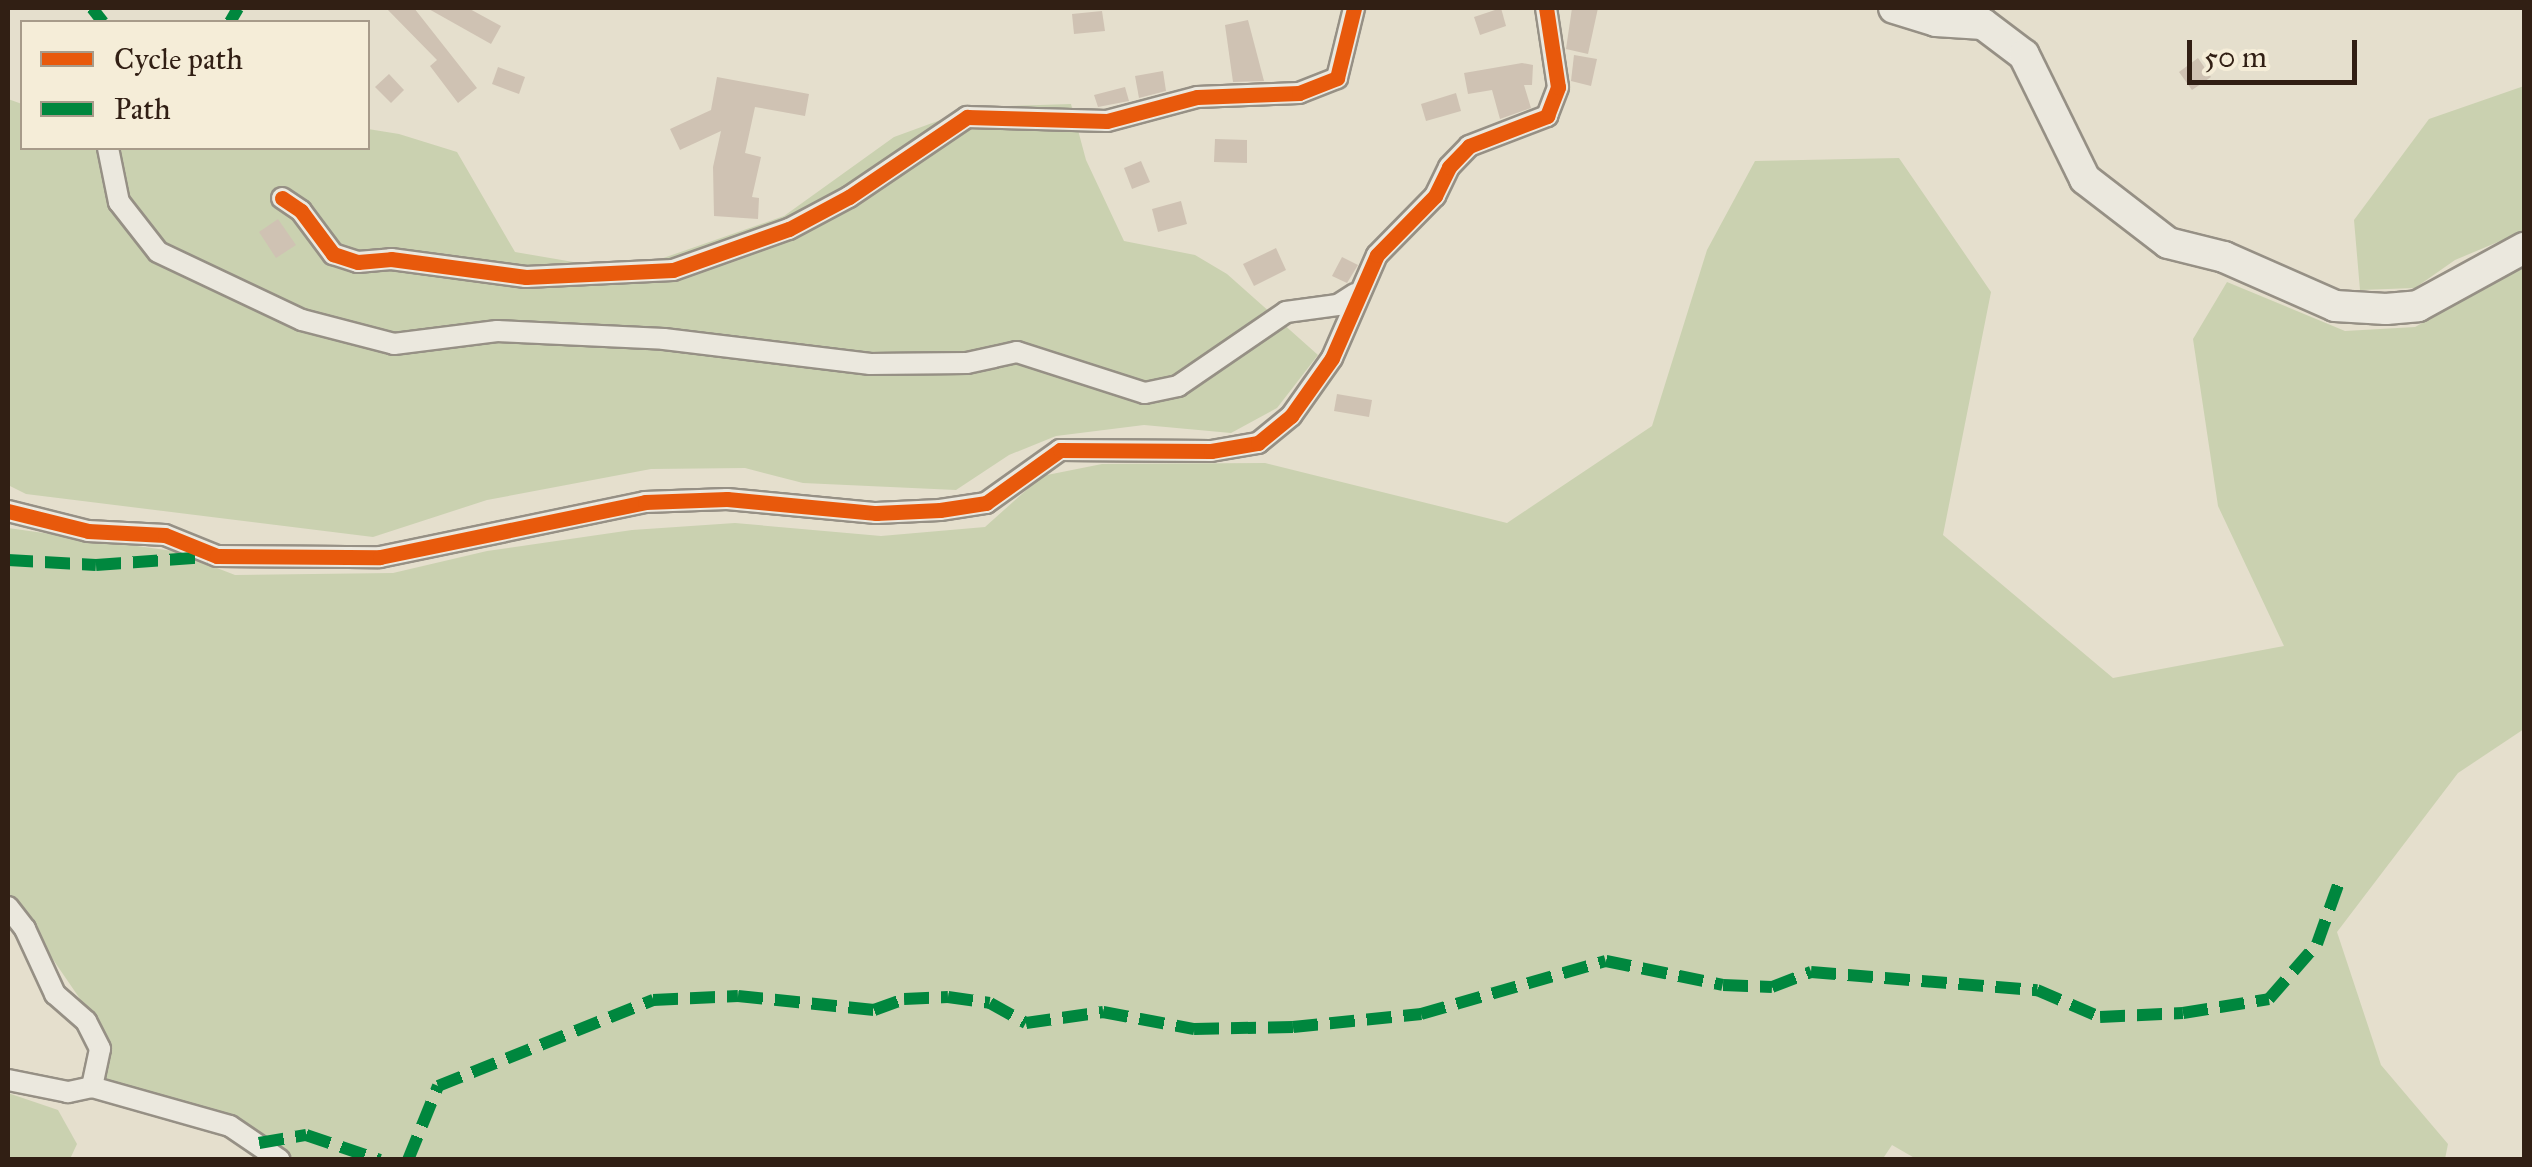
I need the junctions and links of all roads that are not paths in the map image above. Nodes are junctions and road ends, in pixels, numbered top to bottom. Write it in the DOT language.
graph roads {
  1 [pos="1354,8"];
  2 [pos="1546,8"];
  3 [pos="1894,8"];
  4 [pos="108,150"];
  5 [pos="282,198"];
  6 [pos="2524,248"];
  7 [pos="1355,294"];
  8 [pos="8,511"];
  9 [pos="8,908"];
  10 [pos="8,1080"];
  11 [pos="92,1087"];
  12 [pos="280,1160"];
  1 -- 5 [label="street"];
  2 -- 7 [label="street"];
  3 -- 6 [label="street"];
  4 -- 7 [label="street"];
  7 -- 8 [label="street"];
  9 -- 11 [label="street"];
  10 -- 11 [label="street"];
  11 -- 12 [label="street"];
}
